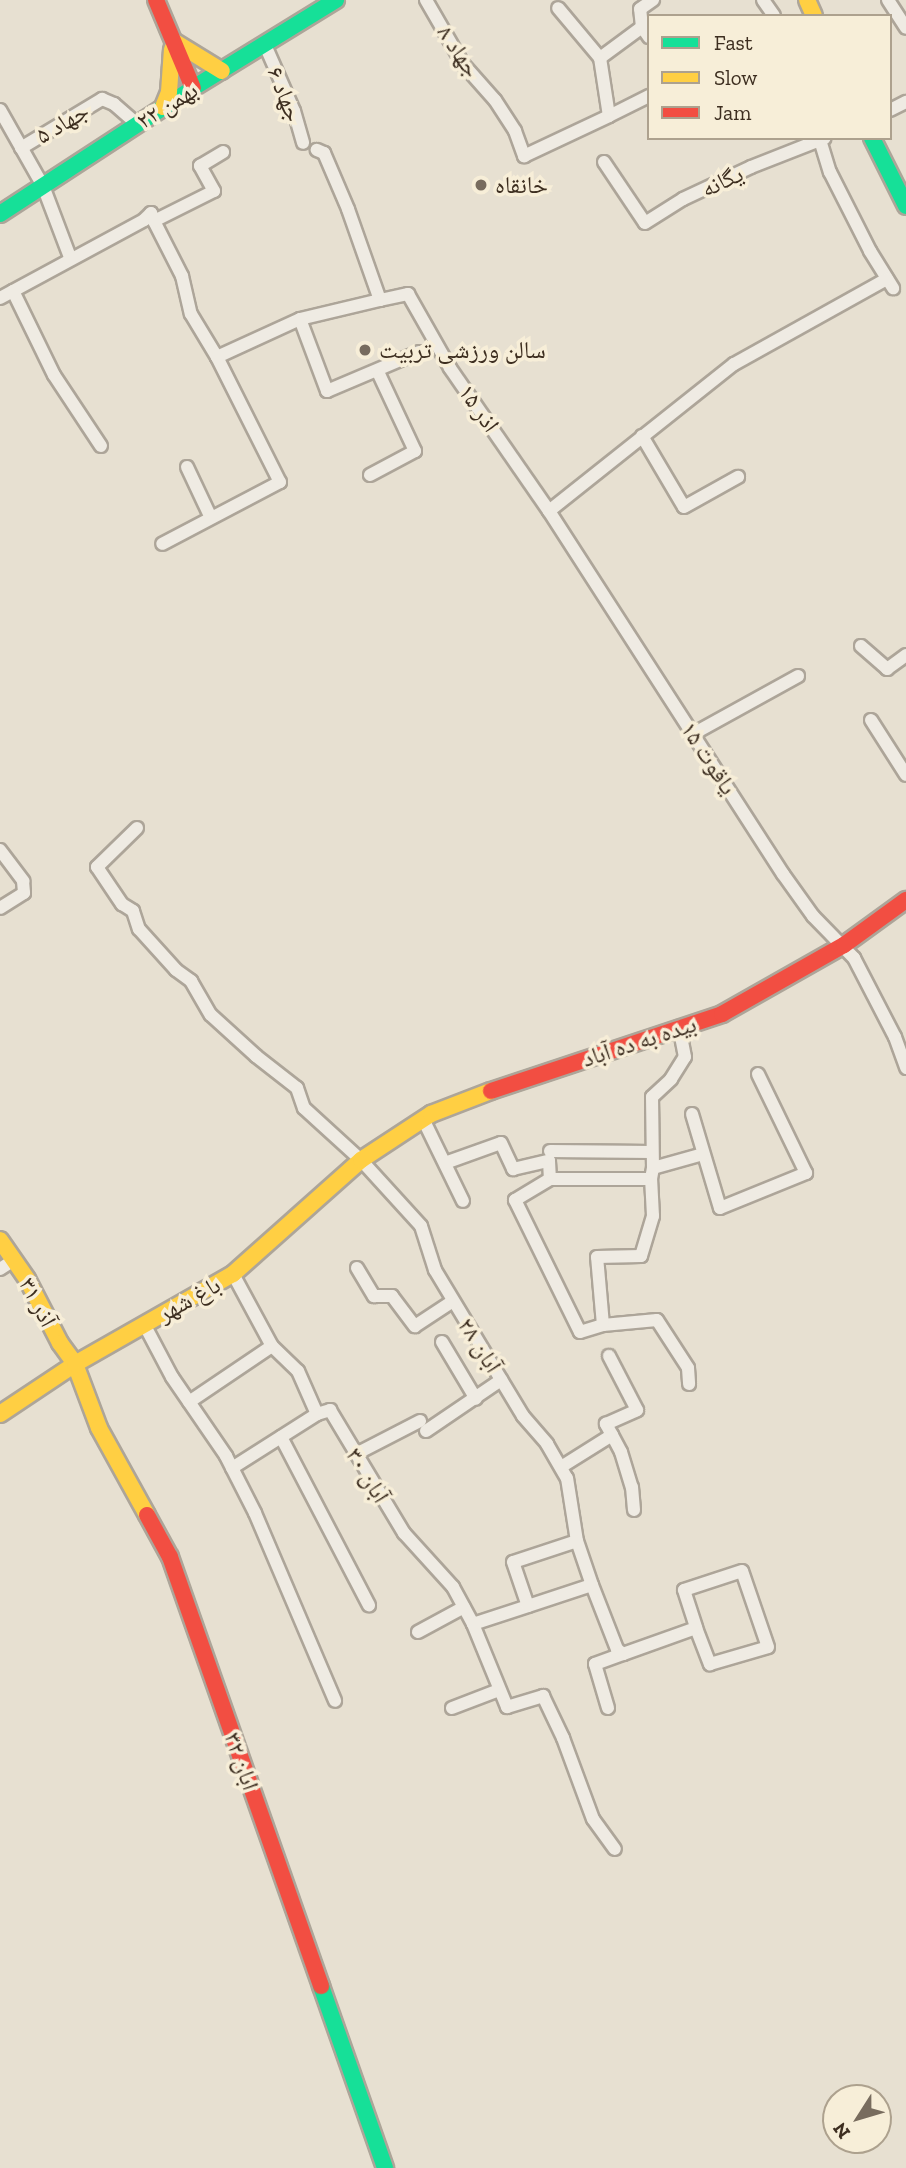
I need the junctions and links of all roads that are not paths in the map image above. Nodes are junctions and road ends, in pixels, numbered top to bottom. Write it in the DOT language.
graph roads {
  1 [pos="337,0"];
  2 [pos="426,0"];
  3 [pos="653,0"];
  4 [pos="888,0"];
  5 [pos="158,5"];
  6 [pos="558,8"];
  7 [pos="906,27"];
  8 [pos="645,32"];
  9 [pos="173,45"];
  10 [pos="265,45"];
  11 [pos="600,58"];
  12 [pos="222,71"];
  13 [pos="189,90"];
  14 [pos="647,97"];
  15 [pos="163,107"];
  16 [pos="0,110"];
  17 [pos="609,116"];
  18 [pos="137,124"];
  19 [pos="820,140"];
  20 [pos="823,140"];
  21 [pos="873,140"];
  22 [pos="303,144"];
  23 [pos="21,148"];
  24 [pos="317,150"];
  25 [pos="223,152"];
  26 [pos="604,162"];
  27 [pos="43,186"];
  28 [pos="906,206"];
  29 [pos="0,214"];
  30 [pos="154,221"];
  31 [pos="70,257"];
  32 [pos="13,291"];
  33 [pos="0,298"];
  34 [pos="380,300"];
  35 [pos="300,319"];
  36 [pos="419,352"];
  37 [pos="217,357"];
  38 [pos="377,370"];
  39 [pos="642,436"];
  40 [pos="101,446"];
  41 [pos="508,448"];
  42 [pos="187,467"];
  43 [pos="370,475"];
  44 [pos="738,477"];
  45 [pos="549,511"];
  46 [pos="211,518"];
  47 [pos="162,544"];
  48 [pos="861,646"];
  49 [pos="906,655"];
  50 [pos="798,676"];
  51 [pos="871,720"];
  52 [pos="693,734"];
  53 [pos="906,775"];
  54 [pos="137,828"];
  55 [pos="0,850"];
  56 [pos="906,900"];
  57 [pos="0,908"];
  58 [pos="844,945"];
  59 [pos="679,1027"];
  60 [pos="906,1068"];
  61 [pos="758,1074"];
  62 [pos="692,1114"];
  63 [pos="423,1119"];
  64 [pos="550,1151"];
  65 [pos="652,1152"];
  66 [pos="704,1154"];
  67 [pos="361,1160"];
  68 [pos="445,1163"];
  69 [pos="652,1174"];
  70 [pos="550,1179"];
  71 [pos="463,1201"];
  72 [pos="0,1240"];
  73 [pos="7,1264"];
  74 [pos="357,1268"];
  75 [pos="233,1274"];
  76 [pos="453,1301"];
  77 [pos="144,1324"];
  78 [pos="603,1325"];
  79 [pos="442,1342"];
  80 [pos="272,1346"];
  81 [pos="609,1356"];
  82 [pos="75,1364"];
  83 [pos="501,1380"];
  84 [pos="689,1384"];
  85 [pos="476,1399"];
  86 [pos="189,1402"];
  87 [pos="0,1414"];
  88 [pos="317,1414"];
  89 [pos="612,1435"];
  90 [pos="281,1437"];
  91 [pos="356,1454"];
  92 [pos="561,1467"];
  93 [pos="232,1468"];
  94 [pos="634,1510"];
  95 [pos="577,1541"];
  96 [pos="592,1585"];
  97 [pos="369,1605"];
  98 [pos="528,1606"];
  99 [pos="464,1607"];
  100 [pos="473,1624"];
  101 [pos="696,1628"];
  102 [pos="418,1632"];
  103 [pos="623,1654"];
  104 [pos="499,1690"];
  105 [pos="335,1701"];
  106 [pos="452,1708"];
  107 [pos="608,1708"];
  108 [pos="615,1849"];
  109 [pos="385,2168"];
  1 -- 10 [label="main road, ۲۲ بهمن"];
  2 -- 17 [label="street, جهاد ۸"];
  3 -- 8 [label="street"];
  4 -- 7 [label="street"];
  5 -- 9 [label="main road"];
  6 -- 11 [label="street"];
  8 -- 11 [label="street"];
  9 -- 12 [label="main road"];
  9 -- 13 [label="main road"];
  9 -- 15 [label="main road"];
  10 -- 12 [label="main road, ۲۲ بهمن"];
  10 -- 22 [label="street, جهاد ۶"];
  11 -- 17 [label="street"];
  12 -- 13 [label="main road, ۲۲ بهمن"];
  13 -- 15 [label="main road, ۲۲ بهمن"];
  14 -- 17 [label="street"];
  15 -- 18 [label="main road, ۲۲ بهمن"];
  16 -- 23 [label="street"];
  18 -- 23 [label="street, جهاد ۵"];
  18 -- 27 [label="main road, ۲۲ بهمن"];
  19 -- 26 [label="street, یگانه"];
  20 -- 39 [label="street"];
  21 -- 28 [label="main road"];
  23 -- 27 [label="street"];
  24 -- 34 [label="street"];
  25 -- 30 [label="street"];
  27 -- 29 [label="main road, ۲۲ بهمن"];
  27 -- 31 [label="street"];
  30 -- 31 [label="street"];
  30 -- 37 [label="street"];
  31 -- 32 [label="street"];
  32 -- 33 [label="street"];
  32 -- 40 [label="street"];
  34 -- 35 [label="street"];
  34 -- 41 [label="street, اذر ۱۵"];
  35 -- 37 [label="street"];
  35 -- 38 [label="street"];
  36 -- 38 [label="street"];
  37 -- 46 [label="street"];
  38 -- 43 [label="street"];
  39 -- 44 [label="street"];
  39 -- 45 [label="street"];
  41 -- 45 [label="street, یاقوت ۱۵"];
  42 -- 46 [label="street"];
  45 -- 52 [label="street, یاقوت ۱۵"];
  46 -- 47 [label="street"];
  48 -- 49 [label="street"];
  50 -- 52 [label="street"];
  51 -- 53 [label="street"];
  52 -- 58 [label="street, یاقوت ۱۵"];
  54 -- 67 [label="street, آبان ۲۸"];
  55 -- 57 [label="street"];
  56 -- 58 [label="main road, بیده به ده آباد"];
  58 -- 59 [label="main road, بیده به ده آباد"];
  58 -- 60 [label="street, یاقوت ۱۵"];
  59 -- 63 [label="main road, بیده به ده آباد"];
  59 -- 65 [label="street"];
  61 -- 66 [label="street"];
  62 -- 66 [label="street"];
  63 -- 67 [label="main road, بیده به ده آباد"];
  63 -- 68 [label="street"];
  64 -- 65 [label="street"];
  65 -- 69 [label="street"];
  66 -- 69 [label="street"];
  67 -- 75 [label="main road, باغ شهر"];
  67 -- 76 [label="street, آبان ۲۸"];
  68 -- 70 [label="street"];
  68 -- 71 [label="street"];
  69 -- 70 [label="street"];
  69 -- 78 [label="street"];
  70 -- 78 [label="street"];
  72 -- 73 [label="main road, آذر ۳۱"];
  73 -- 82 [label="main road, آذر ۳۱"];
  74 -- 76 [label="street"];
  75 -- 77 [label="main road, باغ شهر"];
  75 -- 80 [label="street"];
  76 -- 83 [label="street, آبان ۲۸"];
  77 -- 82 [label="main road, باغ شهر"];
  77 -- 86 [label="street"];
  78 -- 84 [label="street"];
  79 -- 85 [label="street"];
  80 -- 86 [label="street"];
  80 -- 88 [label="street"];
  81 -- 89 [label="street"];
  82 -- 87 [label="main road, باغ شهر"];
  82 -- 109 [label="main road, ابان ۳۲"];
  83 -- 85 [label="street"];
  83 -- 92 [label="street, آبان ۲۸"];
  85 -- 91 [label="street"];
  86 -- 93 [label="street"];
  88 -- 90 [label="street"];
  88 -- 91 [label="street, آبان ۳۰"];
  89 -- 92 [label="street"];
  89 -- 94 [label="street"];
  90 -- 93 [label="street"];
  90 -- 97 [label="street"];
  91 -- 99 [label="street, آبان ۳۰"];
  92 -- 95 [label="street, آبان ۲۸"];
  93 -- 105 [label="street"];
  95 -- 96 [label="street, آبان ۲۸"];
  95 -- 98 [label="street"];
  96 -- 98 [label="street"];
  96 -- 103 [label="street, آبان ۲۸"];
  98 -- 100 [label="street"];
  99 -- 100 [label="street, آبان ۳۰"];
  99 -- 102 [label="street"];
  100 -- 104 [label="street, آبان ۳۰"];
  101 -- 101 [label="street"];
  101 -- 103 [label="street"];
  103 -- 107 [label="street"];
  104 -- 106 [label="street"];
  104 -- 108 [label="street"];
}
